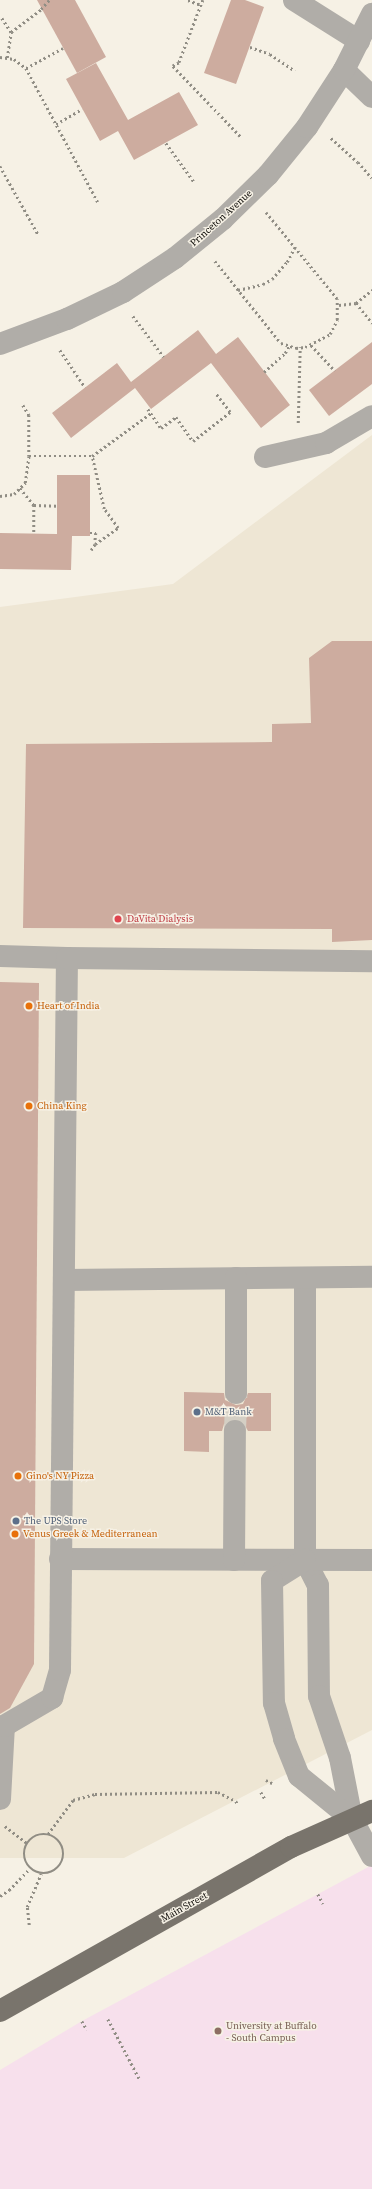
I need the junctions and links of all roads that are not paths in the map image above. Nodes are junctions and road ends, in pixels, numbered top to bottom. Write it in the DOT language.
graph roads {
  1 [pos="294,0"];
  2 [pos="372,14"];
  3 [pos="359,41"];
  4 [pos="344,70"];
  5 [pos="372,97"];
  6 [pos="0,344"];
  7 [pos="372,416"];
  8 [pos="265,457"];
  9 [pos="0,956"];
  10 [pos="67,958"];
  11 [pos="372,961"];
  12 [pos="372,1277"];
  13 [pos="236,1278"];
  14 [pos="305,1278"];
  15 [pos="64,1280"];
  16 [pos="236,1393"];
  17 [pos="235,1431"];
  18 [pos="60,1559"];
  19 [pos="234,1560"];
  20 [pos="305,1560"];
  21 [pos="372,1560"];
  22 [pos="0,1799"];
  23 [pos="372,1811"];
  24 [pos="352,1820"];
  25 [pos="372,1856"];
  26 [pos="0,2012"];
  1 -- 3 [label="street"];
  2 -- 3 [label="street, Princeton Avenue"];
  3 -- 4 [label="street, Princeton Avenue"];
  4 -- 5 [label="street"];
  4 -- 6 [label="street, Princeton Avenue"];
  7 -- 8 [label="street"];
  9 -- 10 [label="street"];
  10 -- 11 [label="street"];
  10 -- 15 [label="street"];
  12 -- 14 [label="street"];
  13 -- 14 [label="street"];
  13 -- 15 [label="street"];
  13 -- 16 [label="street"];
  14 -- 20 [label="street"];
  15 -- 18 [label="street"];
  17 -- 19 [label="street"];
  18 -- 19 [label="street"];
  18 -- 22 [label="street"];
  19 -- 20 [label="street"];
  20 -- 21 [label="street"];
  20 -- 24 [label="street"];
  20 -- 24 [label="street"];
  23 -- 24 [label="main road, Main Street"];
  24 -- 25 [label="street"];
  24 -- 26 [label="main road, Main Street"];
}
